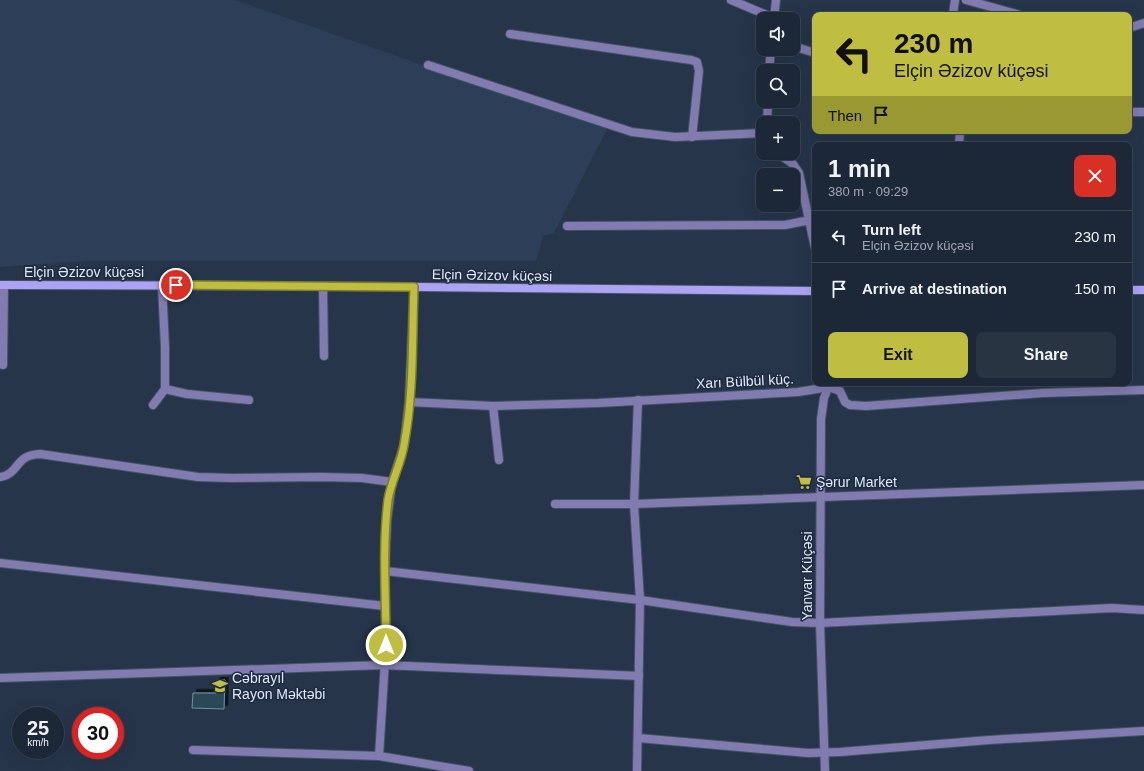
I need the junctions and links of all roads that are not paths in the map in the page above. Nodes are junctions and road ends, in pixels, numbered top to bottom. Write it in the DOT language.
graph roads {
  1 [pos="731,0"];
  2 [pos="776,0"];
  3 [pos="955,0"];
  4 [pos="966,0"];
  5 [pos="760,12"];
  6 [pos="775,12"];
  7 [pos="953,12"];
  8 [pos="1009,12"];
  9 [pos="1144,23"];
  10 [pos="1132,27"];
  11 [pos="510,34"];
  12 [pos="800,48"];
  13 [pos="812,52"];
  14 [pos="428,65"];
  15 [pos="1132,112"];
  16 [pos="1144,112"];
  17 [pos="756,133"];
  18 [pos="692,137"];
  19 [pos="786,160"];
  20 [pos="812,220"];
  21 [pos="567,226"];
  22 [pos="2,285"];
  23 [pos="162,285"];
  24 [pos="323,286"];
  25 [pos="414,287"];
  26 [pos="1132,290"];
  27 [pos="1144,290"];
  28 [pos="812,292"];
  29 [pos="324,356"];
  30 [pos="3,365"];
  31 [pos="825,386"];
  32 [pos="829,386"];
  33 [pos="831,386"];
  34 [pos="165,388"];
  35 [pos="1144,390"];
  36 [pos="249,400"];
  37 [pos="638,400"];
  38 [pos="409,402"];
  39 [pos="153,405"];
  40 [pos="493,406"];
  41 [pos="498,460"];
  42 [pos="0,477"];
  43 [pos="392,482"];
  44 [pos="1144,485"];
  45 [pos="820,496"];
  46 [pos="554,504"];
  47 [pos="634,504"];
  48 [pos="0,563"];
  49 [pos="385,571"];
  50 [pos="640,600"];
  51 [pos="385,606"];
  52 [pos="1144,610"];
  53 [pos="820,623"];
  54 [pos="384,665"];
  55 [pos="639,676"];
  56 [pos="0,678"];
  57 [pos="1144,731"];
  58 [pos="638,738"];
  59 [pos="193,750"];
  60 [pos="825,752"];
  61 [pos="379,756"];
  62 [pos="469,771"];
  63 [pos="636,771"];
  64 [pos="825,771"];
  1 -- 5 [label="street"];
  2 -- 6 [label="street"];
  3 -- 7 [label="street"];
  4 -- 8 [label="street"];
  9 -- 10 [label="street"];
  11 -- 18 [label="street"];
  12 -- 13 [label="street"];
  14 -- 18 [label="street"];
  15 -- 16 [label="street"];
  17 -- 18 [label="street"];
  19 -- 20 [label="street"];
  20 -- 21 [label="street"];
  22 -- 23 [label="street, Elçin Əzizov küçəsi"];
  22 -- 30 [label="street"];
  23 -- 24 [label="street, Elçin Əzizov küçəsi"];
  23 -- 34 [label="street"];
  24 -- 25 [label="street, Elçin Əzizov küçəsi"];
  24 -- 29 [label="street"];
  25 -- 28 [label="street, Elçin Əzizov küçəsi"];
  25 -- 38 [label="street"];
  26 -- 27 [label="street"];
  31 -- 37 [label="street, Xarı Bülbül küç."];
  32 -- 45 [label="street, Yanvar Küçəsi"];
  33 -- 35 [label="street"];
  34 -- 36 [label="street"];
  34 -- 39 [label="street"];
  37 -- 40 [label="street, Xarı Bülbül küç."];
  37 -- 47 [label="street"];
  38 -- 40 [label="street, Xarı Bülbül küç."];
  38 -- 43 [label="street"];
  40 -- 41 [label="street"];
  42 -- 43 [label="street"];
  43 -- 49 [label="street"];
  44 -- 45 [label="street"];
  45 -- 47 [label="street"];
  45 -- 53 [label="street, Yanvar Küçəsi"];
  46 -- 47 [label="street"];
  47 -- 50 [label="street"];
  48 -- 51 [label="street"];
  49 -- 50 [label="street"];
  49 -- 51 [label="street"];
  50 -- 53 [label="street"];
  50 -- 55 [label="street"];
  51 -- 54 [label="street"];
  52 -- 53 [label="street"];
  53 -- 60 [label="street, Yanvar Küçəsi"];
  54 -- 55 [label="street"];
  54 -- 56 [label="street"];
  54 -- 61 [label="street"];
  55 -- 58 [label="street"];
  57 -- 60 [label="street"];
  58 -- 60 [label="street"];
  58 -- 63 [label="street"];
  59 -- 61 [label="street"];
  60 -- 64 [label="street, Yanvar Küçəsi"];
  61 -- 62 [label="street"];
}
